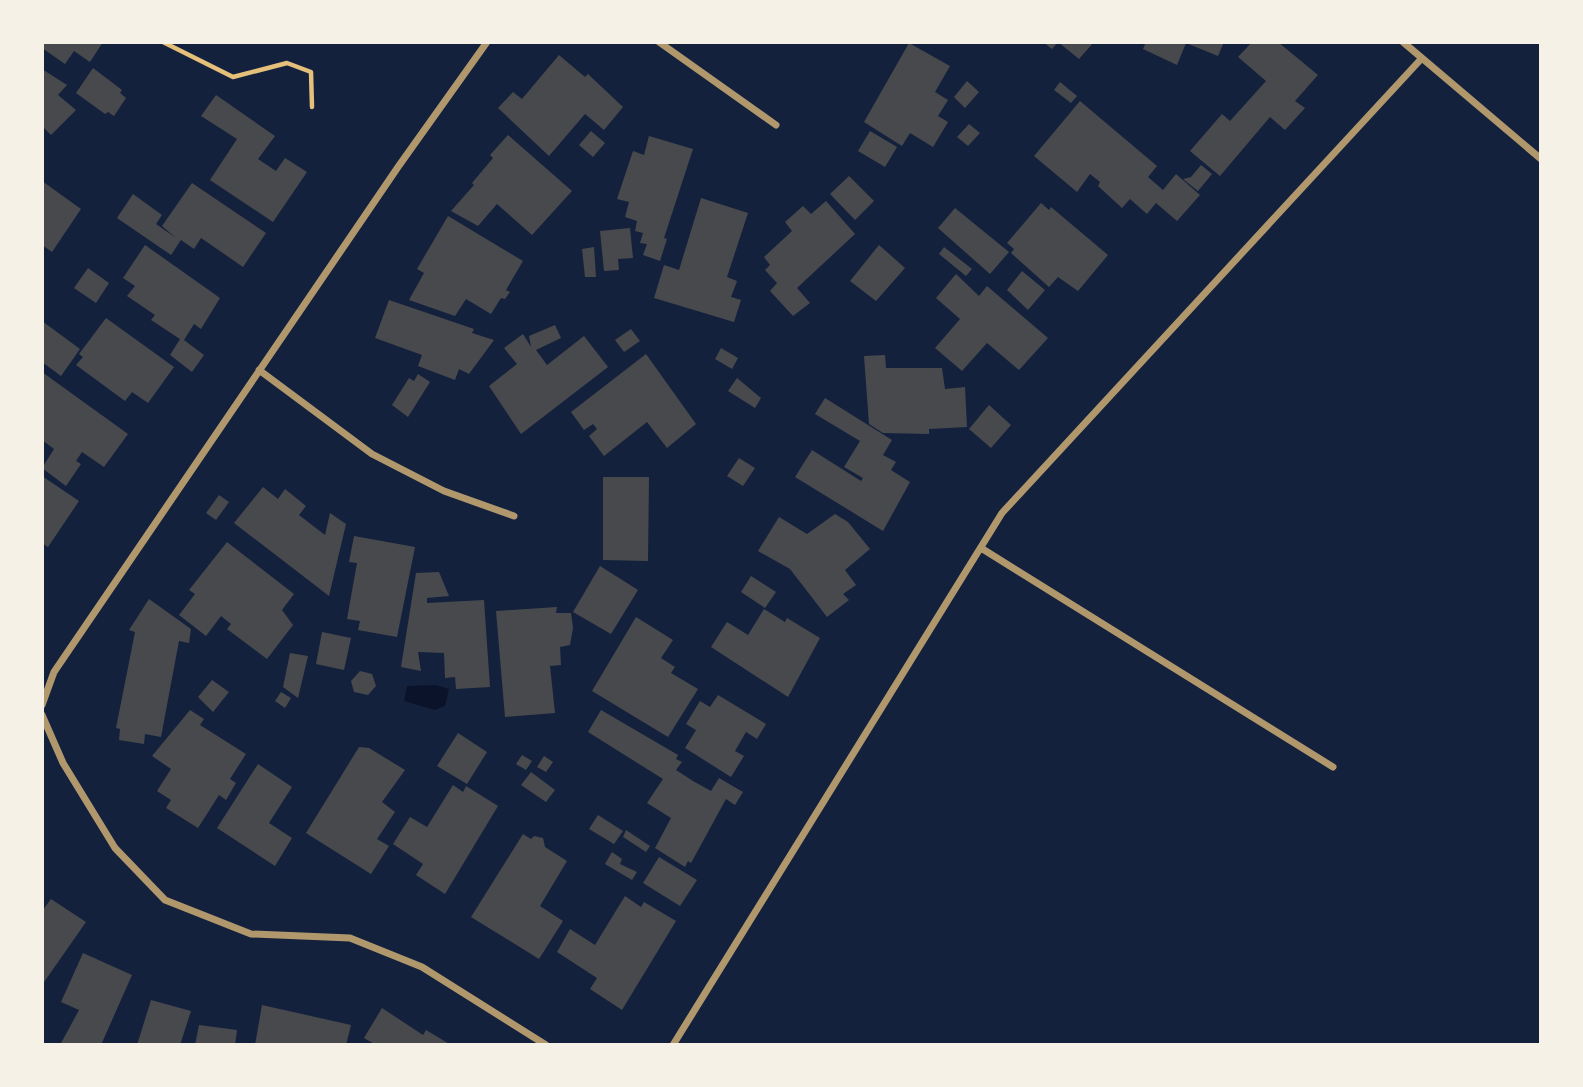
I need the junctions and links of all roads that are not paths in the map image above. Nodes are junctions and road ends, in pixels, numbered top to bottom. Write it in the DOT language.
graph roads {
  1 [pos="487,42"];
  2 [pos="659,42"];
  3 [pos="1403,42"];
  4 [pos="1422,58"];
  5 [pos="776,125"];
  6 [pos="1541,159"];
  7 [pos="259,370"];
  8 [pos="514,516"];
  9 [pos="981,548"];
  10 [pos="42,705"];
  11 [pos="42,715"];
  12 [pos="1333,767"];
  13 [pos="546,1045"];
  14 [pos="673,1045"];
  1 -- 7 [label="street"];
  2 -- 5 [label="street"];
  3 -- 4 [label="street"];
  4 -- 6 [label="street"];
  4 -- 9 [label="street"];
  7 -- 8 [label="street"];
  7 -- 10 [label="street"];
  9 -- 12 [label="street"];
  9 -- 14 [label="street"];
  11 -- 13 [label="street"];
}
